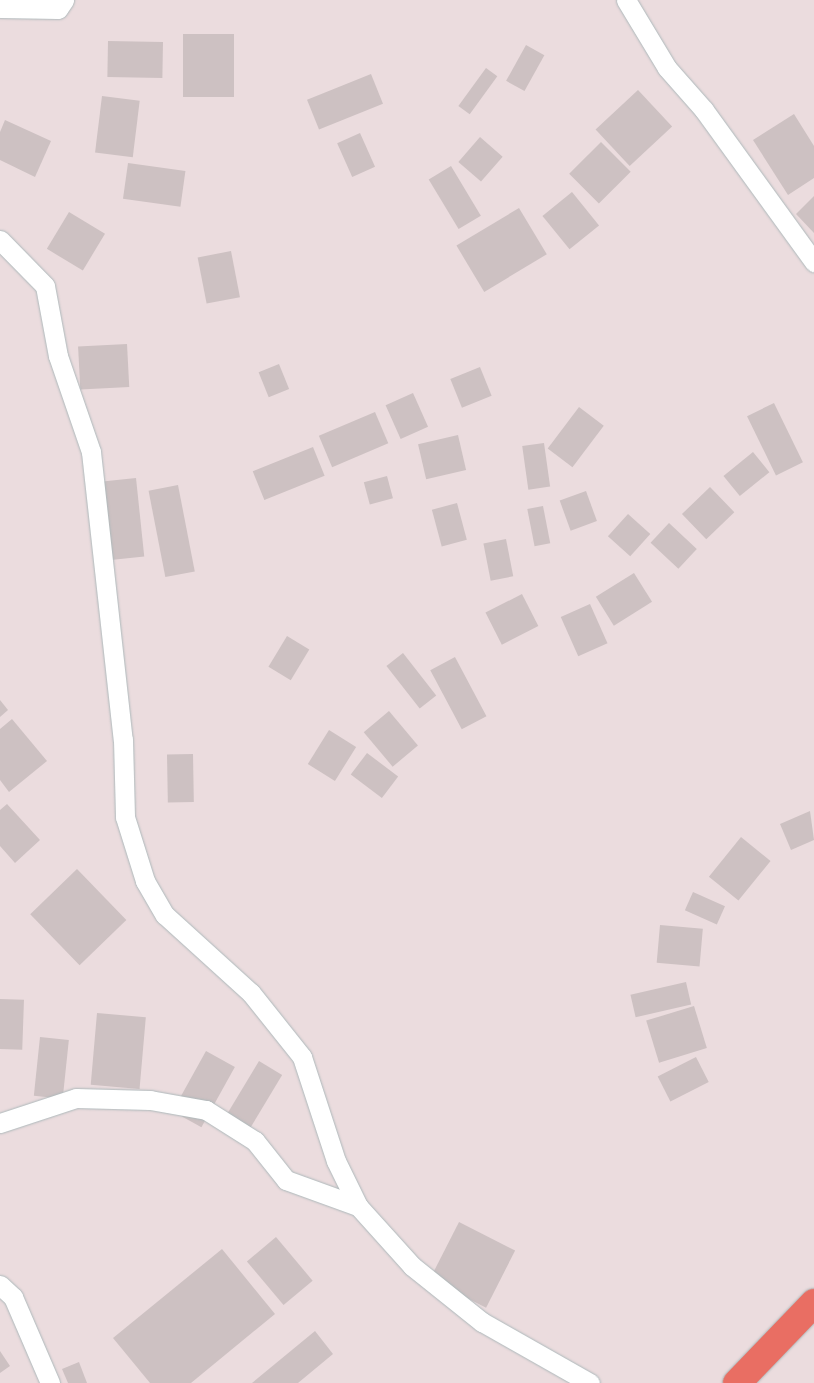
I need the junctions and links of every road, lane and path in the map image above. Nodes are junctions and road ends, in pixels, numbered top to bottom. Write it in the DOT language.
graph roads {
  1 [pos="64,0"];
  2 [pos="626,0"];
  3 [pos="0,8"];
  4 [pos="0,240"];
  5 [pos="814,262"];
  6 [pos="0,1123"];
  7 [pos="358,1206"];
  8 [pos="0,1285"];
  9 [pos="814,1303"];
  10 [pos="50,1383"];
  11 [pos="590,1383"];
  12 [pos="737,1383"];
  1 -- 3 [label="street"];
  2 -- 5 [label="street"];
  4 -- 7 [label="street"];
  6 -- 7 [label="street"];
  7 -- 11 [label="street"];
  8 -- 10 [label="street"];
  9 -- 12 [label="main road"];
}
